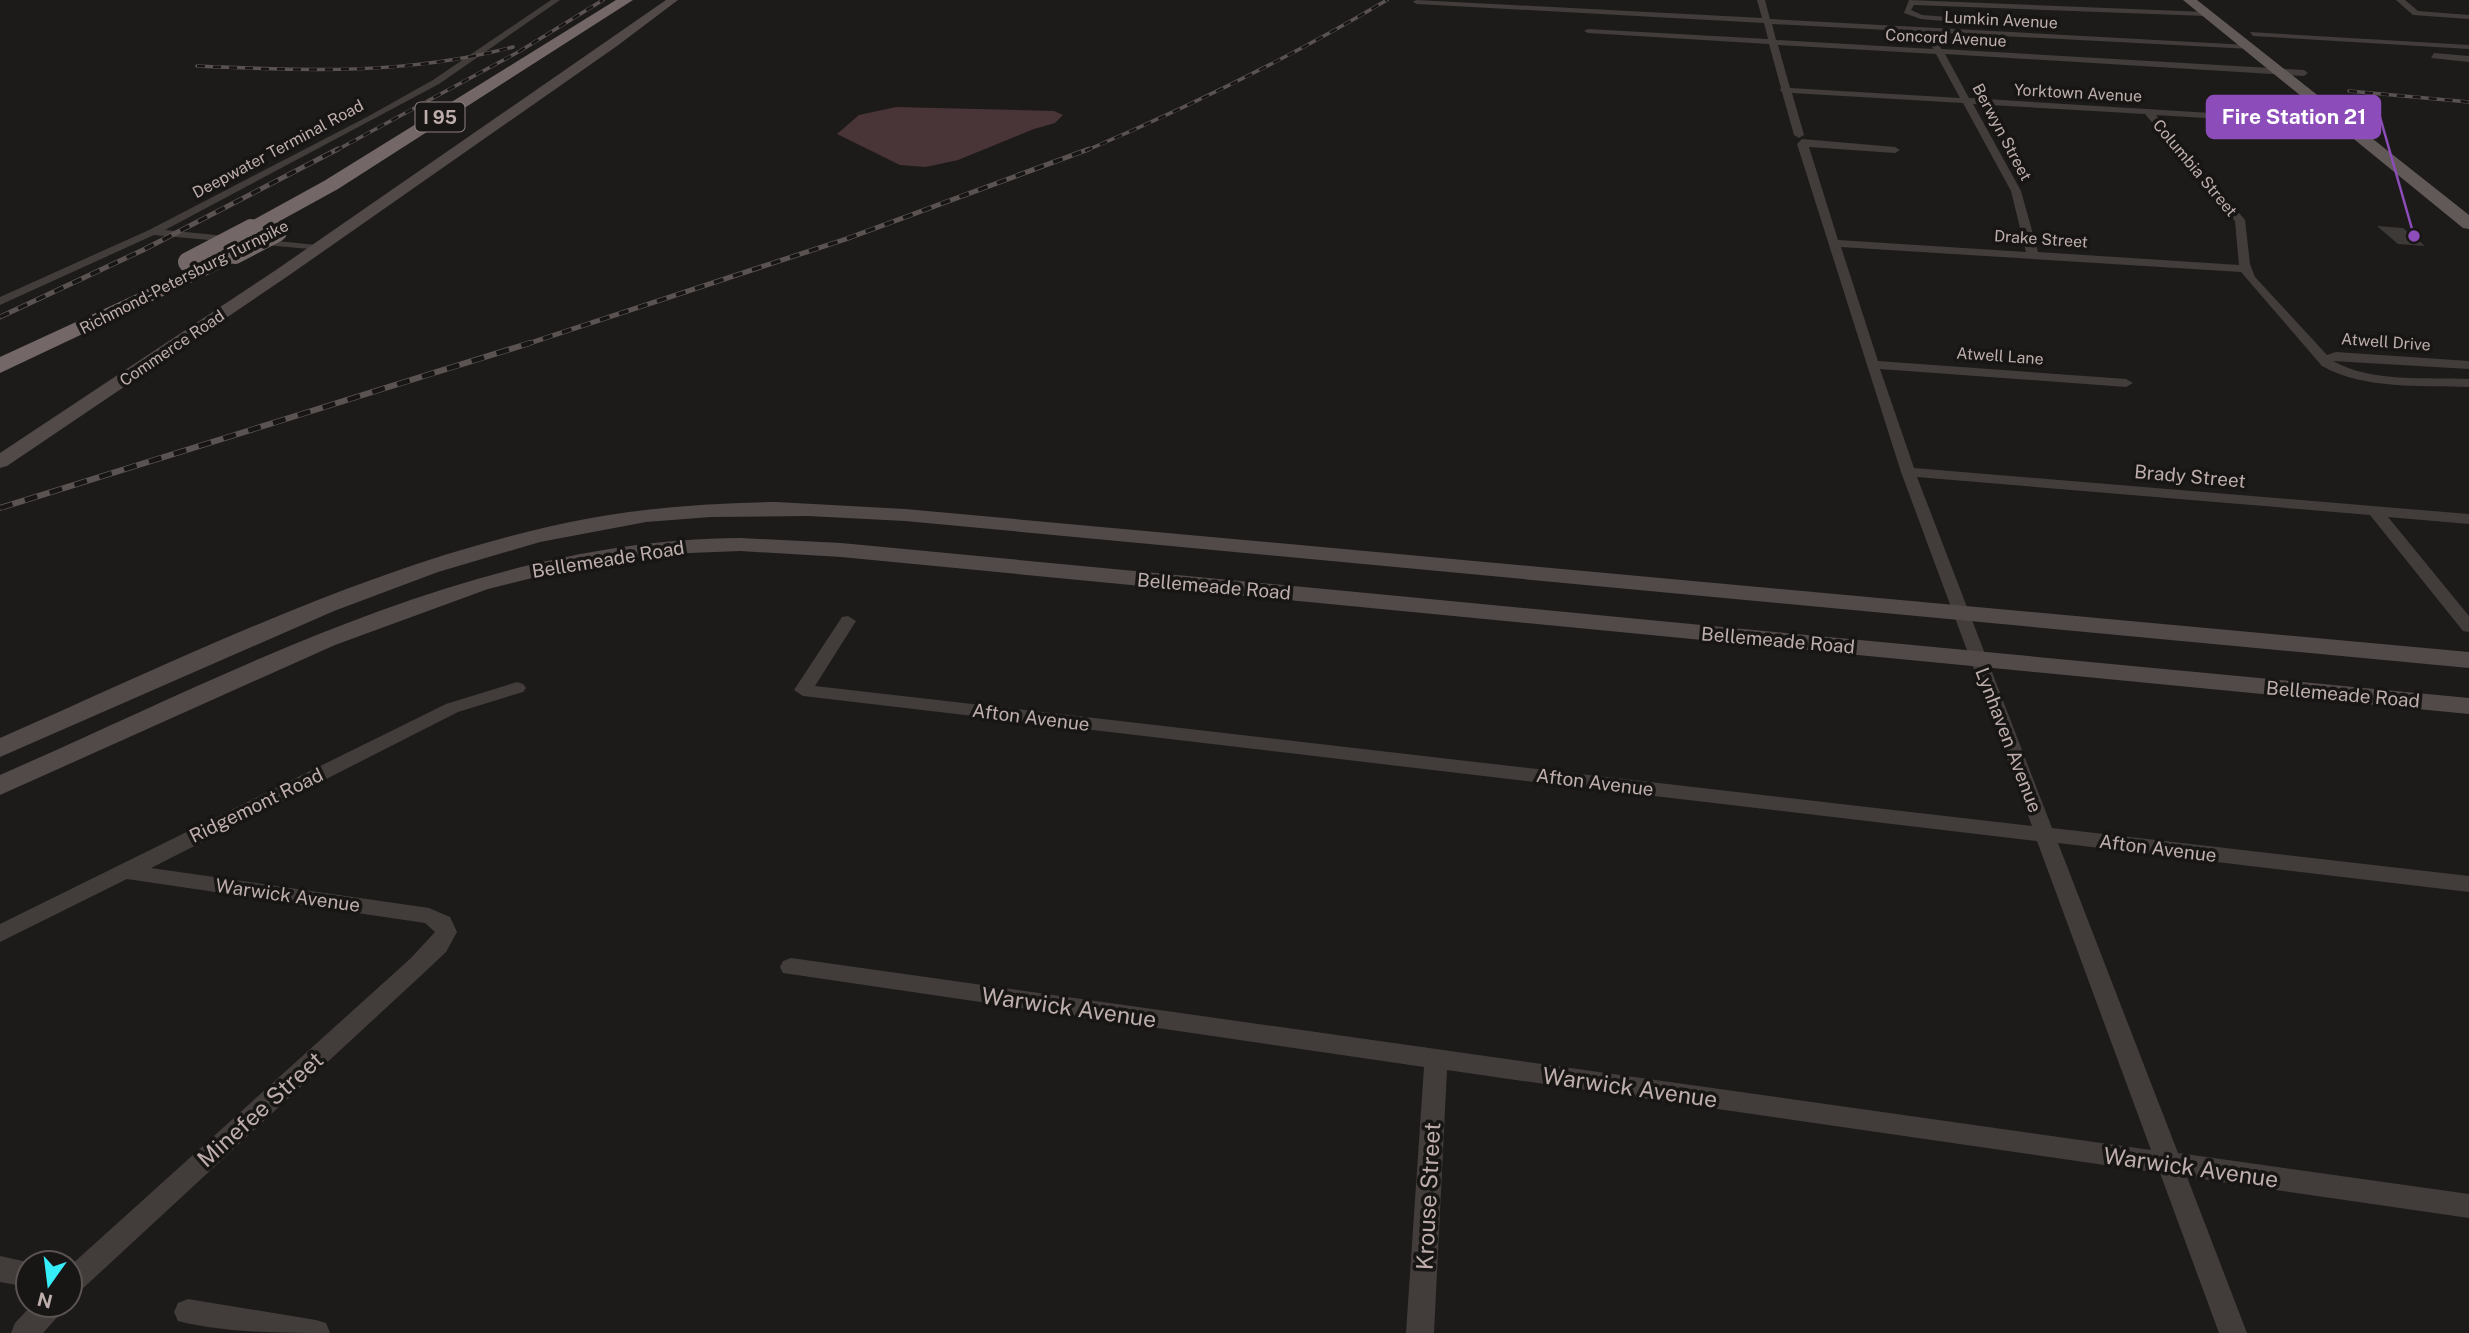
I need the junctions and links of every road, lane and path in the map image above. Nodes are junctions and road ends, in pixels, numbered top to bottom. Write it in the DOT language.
graph roads {
  1 [pos="556,0"];
  2 [pos="626,0"];
  3 [pos="648,0"];
  4 [pos="673,0"];
  5 [pos="681,0"];
  6 [pos="1761,0"];
  7 [pos="2189,0"];
  8 [pos="2400,0"];
  9 [pos="1912,1"];
  10 [pos="1417,2"];
  11 [pos="2208,7"];
  12 [pos="2469,17"];
  13 [pos="1950,20"];
  14 [pos="1767,21"];
  15 [pos="1927,30"];
  16 [pos="1588,31"];
  17 [pos="2250,40"];
  18 [pos="1774,42"];
  19 [pos="2389,42"];
  20 [pos="2295,47"];
  21 [pos="2469,47"];
  22 [pos="1940,52"];
  23 [pos="2430,56"];
  24 [pos="2469,59"];
  25 [pos="2278,72"];
  26 [pos="2304,73"];
  27 [pos="1784,90"];
  28 [pos="1968,102"];
  29 [pos="2149,113"];
  30 [pos="2344,124"];
  31 [pos="2376,130"];
  32 [pos="1801,140"];
  33 [pos="1895,150"];
  34 [pos="2469,224"];
  35 [pos="342,231"];
  36 [pos="153,232"];
  37 [pos="1836,243"];
  38 [pos="317,248"];
  39 [pos="2033,254"];
  40 [pos="2244,269"];
  41 [pos="0,302"];
  42 [pos="0,350"];
  43 [pos="2326,359"];
  44 [pos="1871,364"];
  45 [pos="2454,364"];
  46 [pos="2469,365"];
  47 [pos="0,366"];
  48 [pos="2469,381"];
  49 [pos="2126,383"];
  50 [pos="0,463"];
  51 [pos="1908,472"];
  52 [pos="2375,511"];
  53 [pos="2469,519"];
  54 [pos="1961,613"];
  55 [pos="848,621"];
  56 [pos="2469,627"];
  57 [pos="1978,659"];
  58 [pos="2469,660"];
  59 [pos="517,688"];
  60 [pos="2469,706"];
  61 [pos="0,748"];
  62 [pos="0,786"];
  63 [pos="2046,835"];
  64 [pos="122,871"];
  65 [pos="2469,884"];
  66 [pos="446,932"];
  67 [pos="0,934"];
  68 [pos="791,967"];
  69 [pos="1436,1059"];
  70 [pos="2170,1164"];
  71 [pos="2469,1206"];
  72 [pos="84,1270"];
  73 [pos="188,1312"];
  74 [pos="38,1319"];
  75 [pos="25,1333"];
  76 [pos="316,1333"];
  77 [pos="1420,1333"];
  78 [pos="2233,1333"];
  1 -- 36 [label="street, Deepwater Terminal Road"];
  2 -- 42 [label="highway, Richmond-Petersburg Turnpike / I 95, bridge"];
  3 -- 47 [label="highway, Richmond-Petersburg Turnpike / I 95, bridge"];
  4 -- 35 [label="main road, Commerce Road"];
  5 -- 35 [label="main road, Commerce Road"];
  6 -- 14 [label="street, Lynhaven Avenue"];
  7 -- 11 [label="main road"];
  8 -- 12 [label="street"];
  9 -- 11 [label="street"];
  9 -- 13 [label="street"];
  10 -- 14 [label="street, Lumkin Avenue"];
  11 -- 17 [label="main road"];
  11 -- 17 [label="main road"];
  14 -- 15 [label="street, Lumkin Avenue"];
  14 -- 18 [label="street, Lynhaven Avenue"];
  15 -- 17 [label="street, Lumkin Avenue"];
  15 -- 22 [label="street, Berwyn Street"];
  16 -- 18 [label="street, Concord Avenue"];
  17 -- 19 [label="street, Lumkin Avenue"];
  17 -- 25 [label="main road"];
  17 -- 26 [label="main road"];
  18 -- 22 [label="street, Concord Avenue"];
  18 -- 27 [label="street, Lynhaven Avenue"];
  19 -- 20 [label="street"];
  19 -- 21 [label="street, Lumkin Avenue"];
  22 -- 25 [label="street, Concord Avenue"];
  22 -- 28 [label="street, Berwyn Street"];
  23 -- 24 [label="street"];
  25 -- 26 [label="street, Concord Avenue"];
  25 -- 30 [label="main road"];
  26 -- 31 [label="main road"];
  27 -- 28 [label="street, Yorktown Avenue"];
  27 -- 32 [label="street, Lynhaven Avenue"];
  28 -- 29 [label="street, Yorktown Avenue"];
  28 -- 39 [label="street, Berwyn Street"];
  29 -- 30 [label="street, Yorktown Avenue"];
  29 -- 40 [label="street, Columbia Street"];
  30 -- 31 [label="street, Yorktown Avenue"];
  30 -- 34 [label="main road"];
  32 -- 33 [label="street"];
  32 -- 37 [label="street, Lynhaven Avenue"];
  35 -- 38 [label="main road, Commerce Road"];
  36 -- 38 [label="street"];
  36 -- 41 [label="street, Deepwater Terminal Road"];
  37 -- 39 [label="street, Drake Street"];
  37 -- 44 [label="street, Lynhaven Avenue"];
  38 -- 50 [label="main road, Commerce Road"];
  39 -- 40 [label="street, Drake Street"];
  40 -- 43 [label="street"];
  43 -- 45 [label="street, Atwell Drive"];
  43 -- 48 [label="street, Atwell Drive"];
  44 -- 49 [label="street, Atwell Lane"];
  44 -- 51 [label="street, Lynhaven Avenue"];
  45 -- 46 [label="street, Atwell Drive"];
  45 -- 48 [label="street"];
  51 -- 52 [label="street, Brady Street"];
  51 -- 54 [label="street, Lynhaven Avenue"];
  52 -- 53 [label="street, Brady Street"];
  52 -- 56 [label="street"];
  54 -- 57 [label="street, Lynhaven Avenue"];
  54 -- 58 [label="main road, Bellemeade Road"];
  54 -- 61 [label="main road, Bellemeade Road"];
  55 -- 63 [label="street, Afton Avenue"];
  57 -- 60 [label="main road, Bellemeade Road"];
  57 -- 62 [label="main road, Bellemeade Road"];
  57 -- 63 [label="street, Lynhaven Avenue"];
  59 -- 64 [label="street, Ridgemont Road"];
  63 -- 65 [label="street, Afton Avenue"];
  63 -- 70 [label="street, Lynhaven Avenue"];
  64 -- 66 [label="street, Warwick Avenue"];
  64 -- 67 [label="street, Ridgemont Road"];
  66 -- 72 [label="street, Minefee Street"];
  68 -- 69 [label="street, Warwick Avenue"];
  69 -- 70 [label="street, Warwick Avenue"];
  69 -- 77 [label="street, Krouse Street"];
  70 -- 71 [label="street, Warwick Avenue"];
  70 -- 78 [label="street, Lynhaven Avenue"];
  73 -- 76 [label="street"];
  74 -- 75 [label="street"];
}
